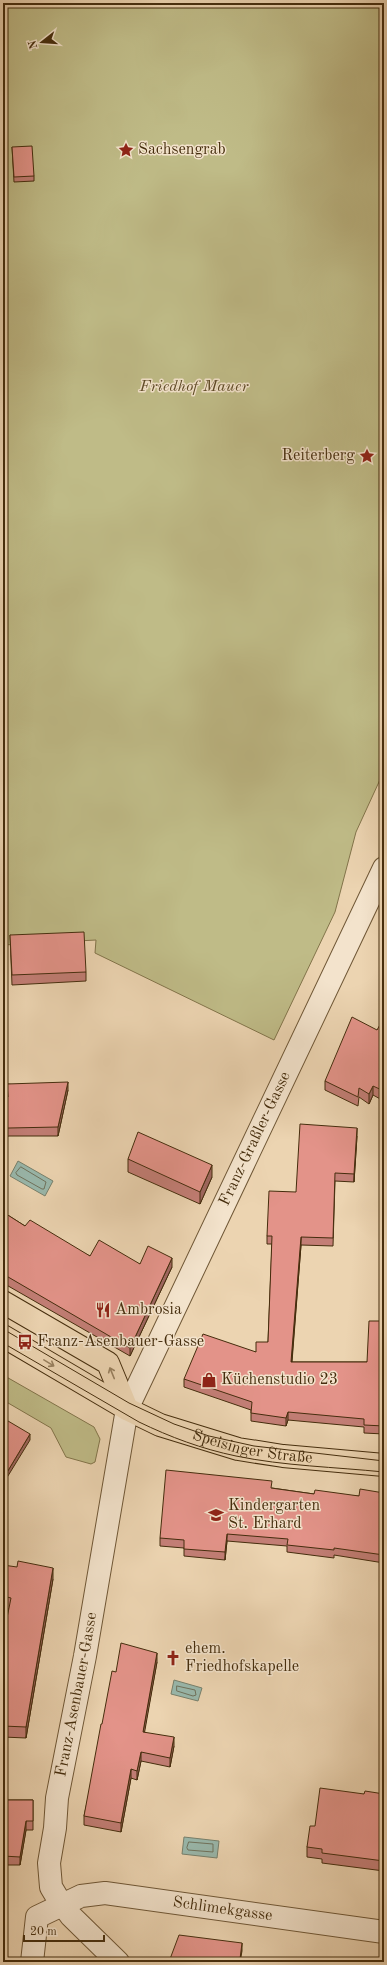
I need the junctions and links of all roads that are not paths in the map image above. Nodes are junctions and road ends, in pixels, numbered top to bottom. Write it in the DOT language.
graph roads {
  1 [pos="384,868"];
  2 [pos="3,1302"];
  3 [pos="3,1336"];
  4 [pos="127,1409"];
  5 [pos="384,1465"];
  6 [pos="62,1905"];
  7 [pos="384,1932"];
  8 [pos="32,1962"];
  9 [pos="118,1962"];
  1 -- 4 [label="street, Franz-Graßler-Gasse"];
  4 -- 2 [label="main road, one-way"];
  3 -- 4 [label="main road, Speisinger Straße, one-way"];
  4 -- 5 [label="main road, Speisinger Straße"];
  4 -- 6 [label="street, Franz-Asenbauer-Gasse"];
  6 -- 7 [label="street, Schlimekgasse"];
  6 -- 8 [label="street"];
  6 -- 9 [label="street, Franz-Asenbauer-Gasse"];
}
